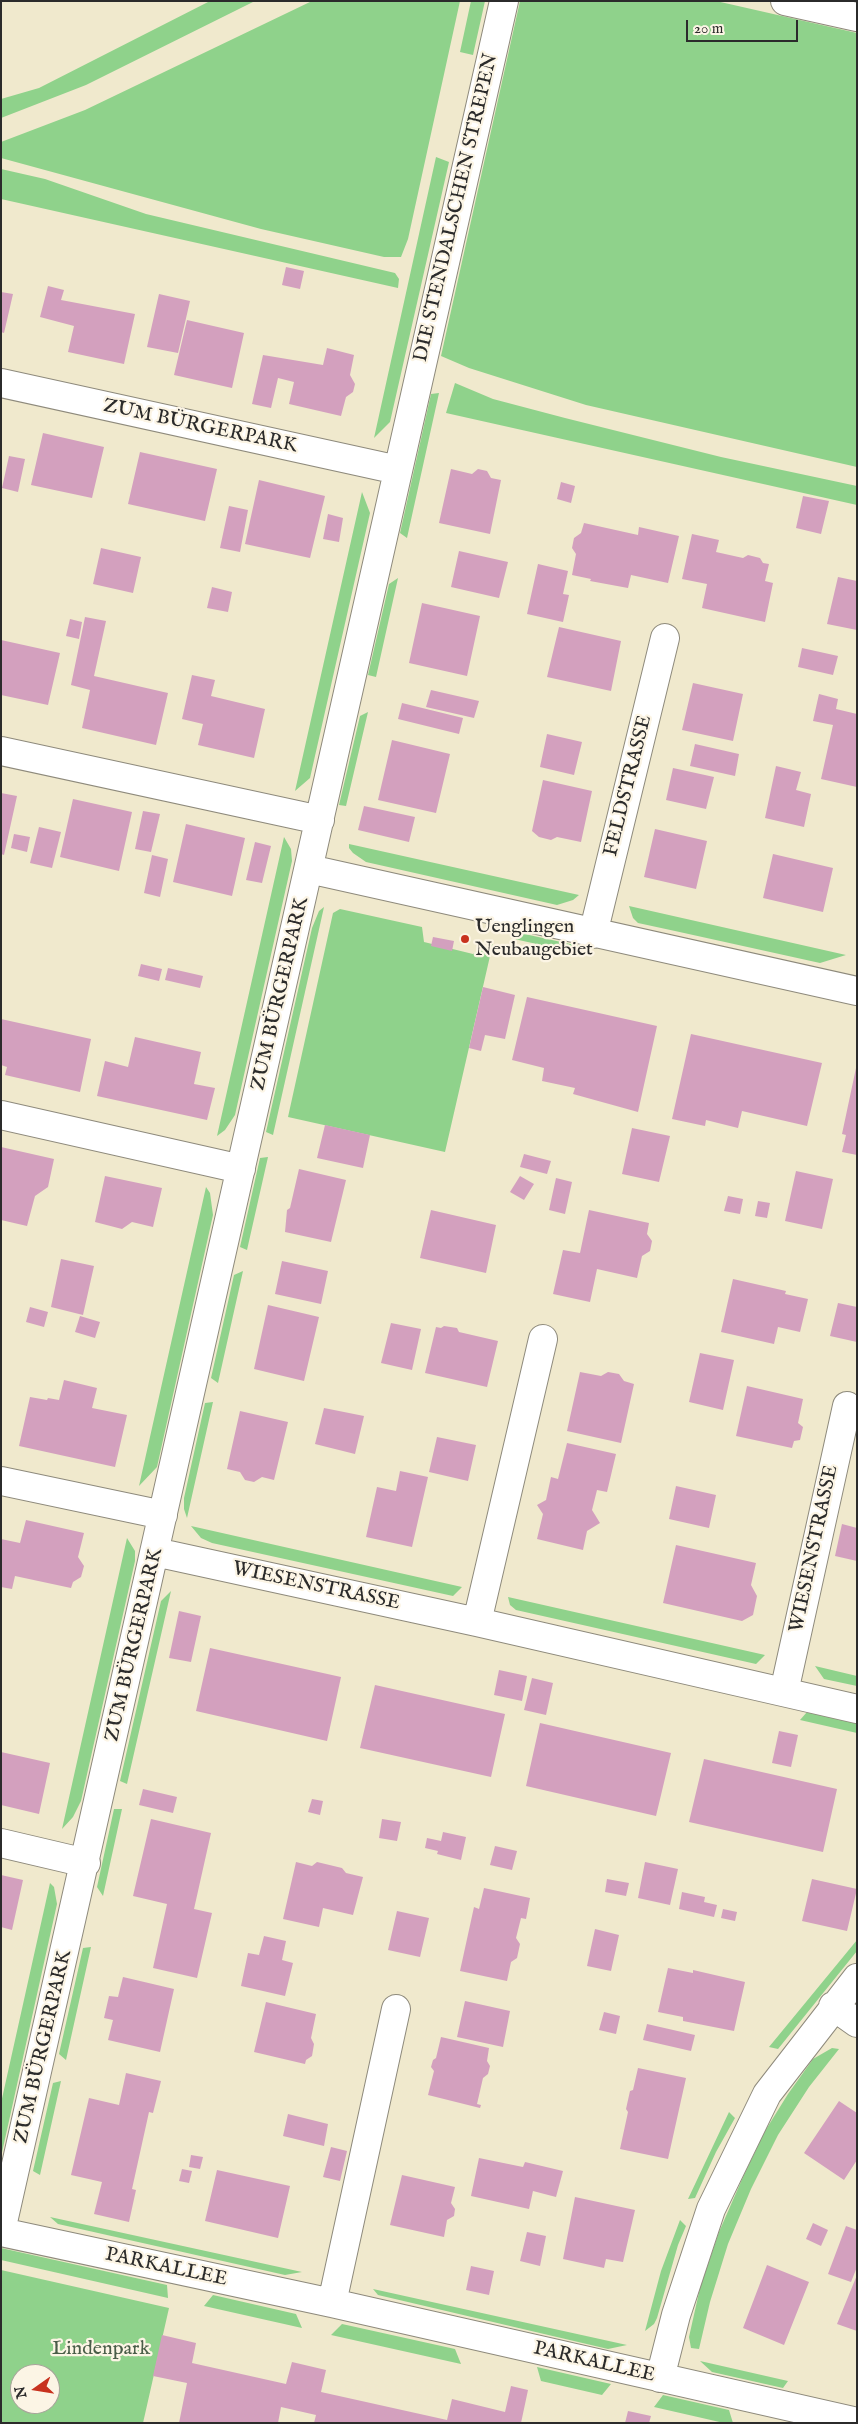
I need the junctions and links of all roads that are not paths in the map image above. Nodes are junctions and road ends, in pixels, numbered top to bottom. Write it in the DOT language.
graph roads {
  1 [pos="504,1"];
  2 [pos="785,1"];
  3 [pos="857,17"];
  4 [pos="1,383"];
  5 [pos="411,414"];
  6 [pos="398,470"];
  7 [pos="665,638"];
  8 [pos="1,751"];
  9 [pos="320,820"];
  10 [pos="309,869"];
  11 [pos="594,934"];
  12 [pos="857,991"];
  13 [pos="1,1115"];
  14 [pos="241,1169"];
  15 [pos="543,1339"];
  16 [pos="847,1406"];
  17 [pos="1,1481"];
  18 [pos="164,1515"];
  19 [pos="155,1552"];
  20 [pos="477,1622"];
  21 [pos="784,1692"];
  22 [pos="857,1709"];
  23 [pos="1,1843"];
  24 [pos="86,1863"];
  25 [pos="857,1978"];
  26 [pos="833,2006"];
  27 [pos="396,2009"];
  28 [pos="857,2023"];
  29 [pos="1,2232"];
  30 [pos="332,2303"];
  31 [pos="660,2378"];
  32 [pos="857,2422"];
  1 -- 5 [label="street, DIE STENDALSCHEN STREPEN"];
  2 -- 3 [label="street"];
  4 -- 6 [label="street, ZUM BÜRGERPARK"];
  5 -- 6 [label="street, ZUM BÜRGERPARK"];
  6 -- 9 [label="street, ZUM BÜRGERPARK"];
  7 -- 11 [label="street, FELDSTRASSE"];
  8 -- 9 [label="street"];
  9 -- 10 [label="street, ZUM BÜRGERPARK"];
  10 -- 11 [label="street"];
  10 -- 14 [label="street, ZUM BÜRGERPARK"];
  11 -- 12 [label="street"];
  13 -- 14 [label="street"];
  14 -- 18 [label="street, ZUM BÜRGERPARK"];
  15 -- 20 [label="street"];
  16 -- 21 [label="street, WIESENSTRASSE"];
  17 -- 18 [label="street"];
  18 -- 19 [label="street, ZUM BÜRGERPARK"];
  19 -- 20 [label="street, WIESENSTRASSE"];
  19 -- 24 [label="street, ZUM BÜRGERPARK"];
  20 -- 21 [label="street, WIESENSTRASSE"];
  21 -- 22 [label="street, WIESENSTRASSE"];
  23 -- 24 [label="street"];
  24 -- 29 [label="street, ZUM BÜRGERPARK"];
  25 -- 26 [label="street"];
  26 -- 28 [label="street"];
  26 -- 31 [label="street"];
  27 -- 30 [label="street"];
  29 -- 30 [label="street, PARKALLEE"];
  30 -- 31 [label="street, PARKALLEE"];
  31 -- 32 [label="street, PARKALLEE"];
}
